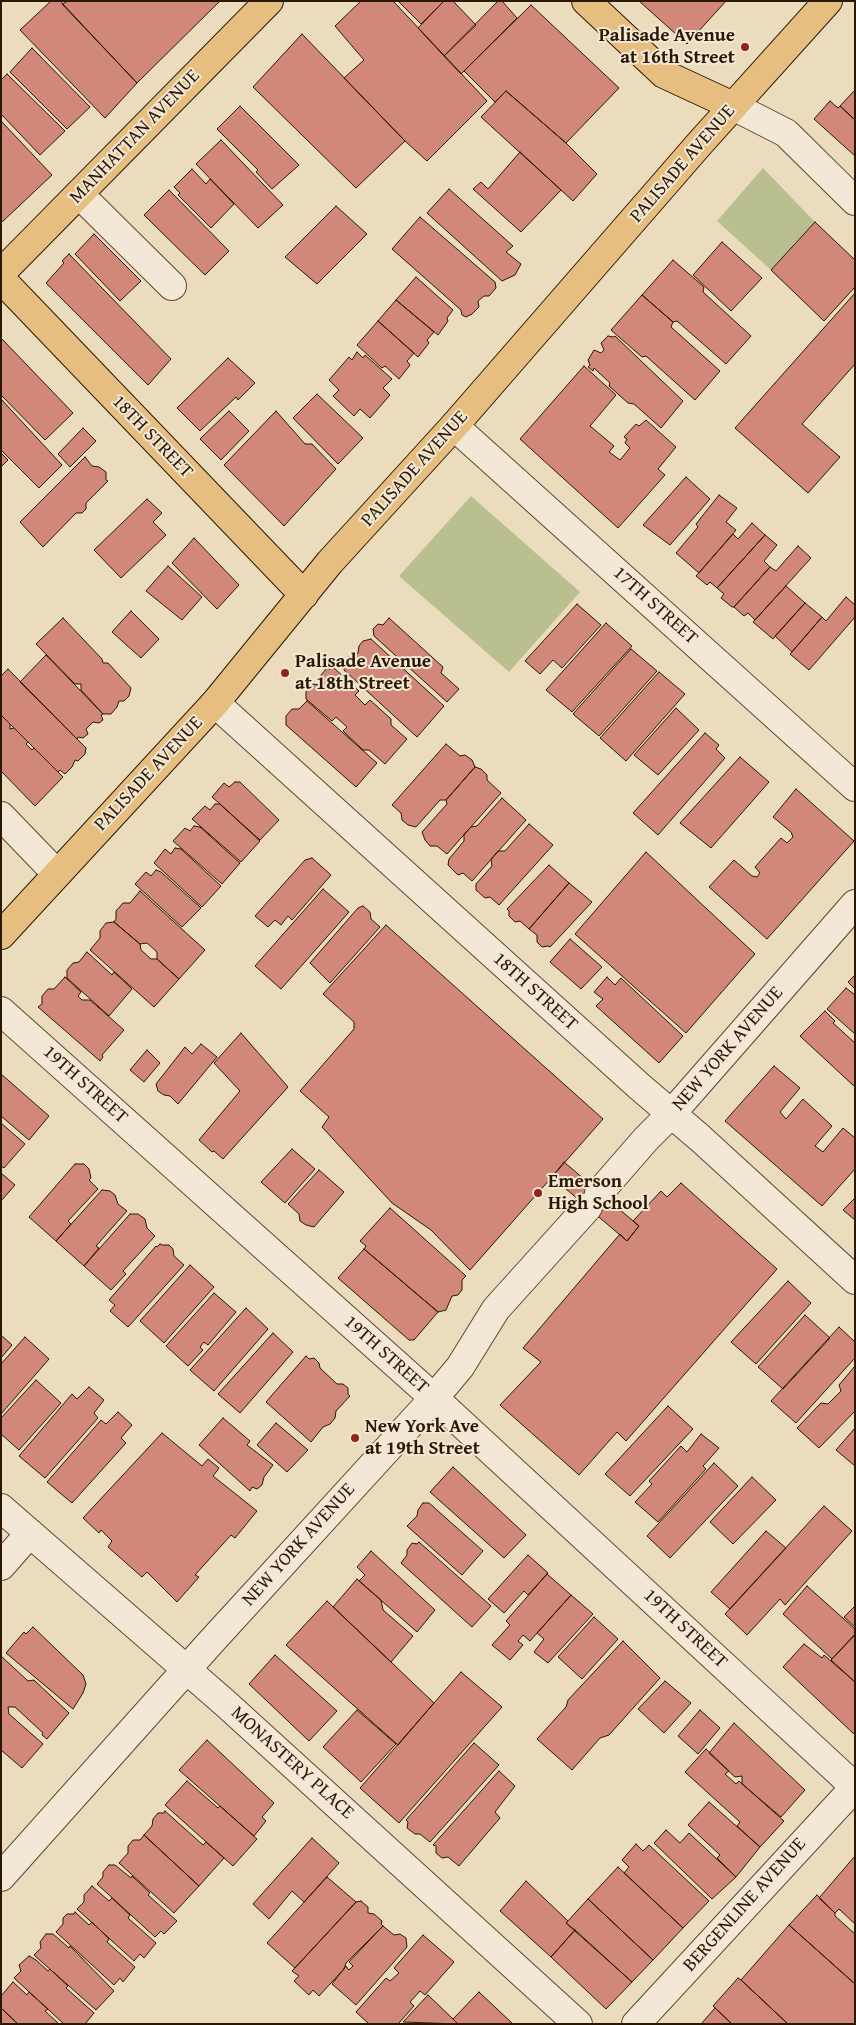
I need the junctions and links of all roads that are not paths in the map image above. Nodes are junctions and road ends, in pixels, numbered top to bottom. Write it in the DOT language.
graph roads {
  1 [pos="268,1"];
  2 [pos="586,1"];
  3 [pos="828,1"];
  4 [pos="733,106"];
  5 [pos="79,194"];
  6 [pos="855,201"];
  7 [pos="1,273"];
  8 [pos="1,279"];
  9 [pos="172,286"];
  10 [pos="454,426"];
  11 [pos="304,595"];
  12 [pos="215,703"];
  13 [pos="855,786"];
  14 [pos="1,816"];
  15 [pos="57,874"];
  16 [pos="855,904"];
  17 [pos="1,935"];
  18 [pos="1,1011"];
  19 [pos="672,1114"];
  20 [pos="855,1280"];
  21 [pos="434,1398"];
  22 [pos="1,1508"];
  23 [pos="30,1533"];
  24 [pos="1,1566"];
  25 [pos="186,1669"];
  26 [pos="855,1787"];
  27 [pos="1,1877"];
  28 [pos="578,2024"];
  29 [pos="636,2024"];
  1 -- 5 [label="main road, MANHATTAN AVENUE"];
  2 -- 4 [label="main road"];
  3 -- 4 [label="main road, PALISADE AVENUE"];
  4 -- 6 [label="street"];
  4 -- 10 [label="main road, PALISADE AVENUE"];
  5 -- 7 [label="main road, MANHATTAN AVENUE"];
  5 -- 9 [label="street"];
  8 -- 11 [label="main road, 18TH STREET"];
  10 -- 11 [label="main road, PALISADE AVENUE"];
  10 -- 13 [label="street, 17TH STREET"];
  11 -- 12 [label="main road, PALISADE AVENUE"];
  12 -- 15 [label="main road, PALISADE AVENUE"];
  12 -- 19 [label="street, 18TH STREET"];
  14 -- 15 [label="street"];
  15 -- 17 [label="main road, PALISADE AVENUE"];
  16 -- 19 [label="street, NEW YORK AVENUE"];
  18 -- 21 [label="street, 19TH STREET"];
  19 -- 20 [label="street, 18TH STREET"];
  19 -- 21 [label="street, NEW YORK AVENUE"];
  21 -- 25 [label="street, NEW YORK AVENUE"];
  21 -- 26 [label="street, 19TH STREET"];
  22 -- 23 [label="street, MONASTERY PLACE"];
  23 -- 24 [label="street"];
  23 -- 25 [label="street, MONASTERY PLACE"];
  25 -- 27 [label="street, NEW YORK AVENUE"];
  25 -- 28 [label="street, MONASTERY PLACE"];
  26 -- 29 [label="street, BERGENLINE AVENUE"];
}
